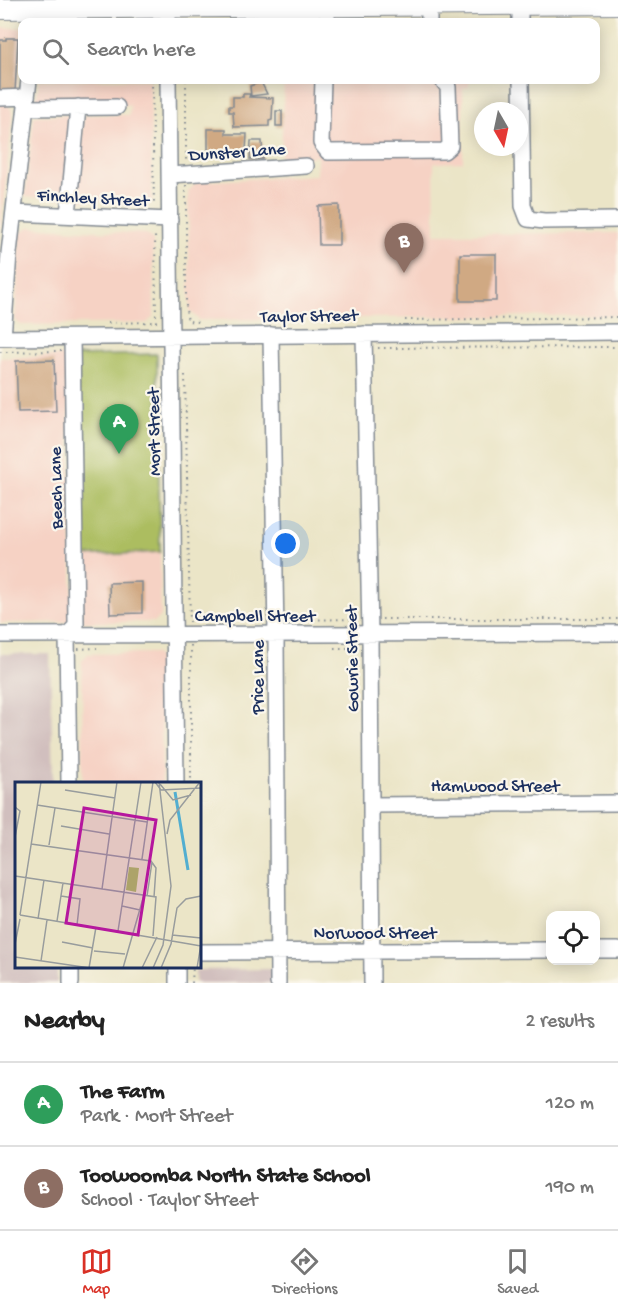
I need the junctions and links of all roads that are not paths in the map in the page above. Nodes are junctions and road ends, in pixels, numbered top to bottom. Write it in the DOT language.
graph roads {
  1 [pos="618,4"];
  2 [pos="344,6"];
  3 [pos="0,9"];
  4 [pos="44,10"];
  5 [pos="520,13"];
  6 [pos="429,14"];
  7 [pos="168,15"];
  8 [pos="29,84"];
  9 [pos="168,84"];
  10 [pos="323,84"];
  11 [pos="445,84"];
  12 [pos="521,84"];
  13 [pos="0,98"];
  14 [pos="27,102"];
  15 [pos="117,107"];
  16 [pos="78,108"];
  17 [pos="306,166"];
  18 [pos="170,175"];
  19 [pos="14,213"];
  20 [pos="68,215"];
  21 [pos="162,220"];
  22 [pos="618,220"];
  23 [pos="4,252"];
  24 [pos="618,332"];
  25 [pos="271,335"];
  26 [pos="171,336"];
  27 [pos="2,338"];
  28 [pos="72,338"];
  29 [pos="364,341"];
  30 [pos="276,627"];
  31 [pos="370,627"];
  32 [pos="618,633"];
  33 [pos="0,635"];
  34 [pos="67,635"];
  35 [pos="183,635"];
  36 [pos="69,782"];
  37 [pos="176,782"];
  38 [pos="618,803"];
  39 [pos="371,805"];
  40 [pos="546,950"];
  41 [pos="600,950"];
  42 [pos="618,950"];
  43 [pos="372,951"];
  44 [pos="201,952"];
  45 [pos="278,952"];
  46 [pos="278,983"];
  47 [pos="372,983"];
  1 -- 5 [label="main road"];
  2 -- 6 [label="main road"];
  2 -- 7 [label="main road"];
  3 -- 4 [label="main road"];
  4 -- 7 [label="main road"];
  5 -- 6 [label="main road"];
  8 -- 14 [label="street"];
  9 -- 18 [label="street, Mort Street"];
  10 -- 11 [label="street"];
  12 -- 22 [label="street"];
  13 -- 14 [label="street"];
  14 -- 16 [label="street"];
  14 -- 19 [label="street"];
  15 -- 16 [label="street"];
  16 -- 20 [label="street"];
  17 -- 18 [label="street, Dunster Lane"];
  18 -- 21 [label="street, Mort Street"];
  19 -- 20 [label="street, Finchley Street"];
  19 -- 23 [label="street"];
  20 -- 21 [label="street, Finchley Street"];
  21 -- 26 [label="street, Mort Street"];
  23 -- 27 [label="street"];
  24 -- 29 [label="street, Taylor Street"];
  25 -- 26 [label="street, Taylor Street"];
  25 -- 29 [label="street, Taylor Street"];
  25 -- 30 [label="street, Price Lane"];
  26 -- 28 [label="street, Taylor Street"];
  26 -- 35 [label="street, Mort Street"];
  27 -- 28 [label="street, Taylor Street"];
  28 -- 34 [label="street, Beech Lane"];
  29 -- 31 [label="street, Gowrie Street"];
  30 -- 31 [label="street, Campbell Street"];
  30 -- 35 [label="street, Campbell Street"];
  30 -- 45 [label="street, Price Lane"];
  31 -- 32 [label="street, Campbell Street"];
  31 -- 39 [label="street, Gowrie Street"];
  33 -- 34 [label="street, Campbell Street"];
  34 -- 35 [label="street, Campbell Street"];
  34 -- 36 [label="street, Beech Lane"];
  35 -- 37 [label="street, Mort Street"];
  38 -- 39 [label="street, Hamwood Street"];
  39 -- 43 [label="street, Gowrie Street"];
  40 -- 43 [label="street, Norwood Street"];
  41 -- 42 [label="street"];
  43 -- 45 [label="street, Norwood Street"];
  43 -- 47 [label="street, Gowrie Street"];
  44 -- 45 [label="street, Norwood Street"];
  45 -- 46 [label="street, Price Lane"];
}
